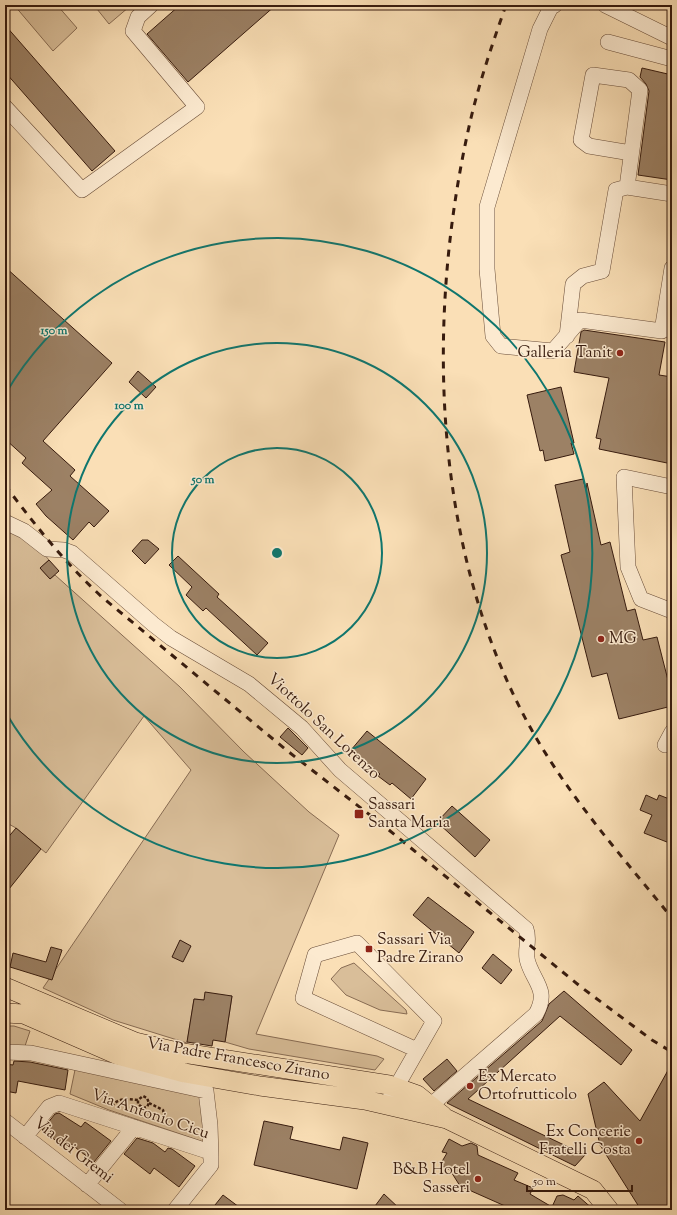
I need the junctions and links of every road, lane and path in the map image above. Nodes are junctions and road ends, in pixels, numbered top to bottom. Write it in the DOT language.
graph roads {
  1 [pos="151,5"];
  2 [pos="555,5"];
  3 [pos="605,5"];
  4 [pos="672,38"];
  5 [pos="608,42"];
  6 [pos="672,59"];
  7 [pos="5,107"];
  8 [pos="631,153"];
  9 [pos="627,187"];
  10 [pos="672,194"];
  11 [pos="672,268"];
  12 [pos="567,336"];
  13 [pos="672,487"];
  14 [pos="5,522"];
  15 [pos="672,611"];
  16 [pos="5,987"];
  17 [pos="5,1013"];
  18 [pos="417,1050"];
  19 [pos="5,1052"];
  20 [pos="395,1088"];
  21 [pos="138,1100"];
  22 [pos="149,1103"];
  23 [pos="386,1105"];
  24 [pos="430,1106"];
  25 [pos="104,1118"];
  26 [pos="447,1119"];
  27 [pos="5,1121"];
  28 [pos="134,1127"];
  29 [pos="25,1137"];
  30 [pos="164,1137"];
  31 [pos="211,1156"];
  32 [pos="87,1185"];
  33 [pos="120,1210"];
  34 [pos="175,1210"];
  35 [pos="609,1210"];
  1 -- 7 [label="street"];
  2 -- 12 [label="street"];
  3 -- 4 [label="street"];
  5 -- 6 [label="street"];
  8 -- 8 [label="street"];
  8 -- 9 [label="street"];
  9 -- 10 [label="street"];
  9 -- 12 [label="street"];
  11 -- 12 [label="street"];
  13 -- 15 [label="street"];
  14 -- 24 [label="street, Viottolo San Lorenzo"];
  16 -- 20 [label="main road, Via Padre Francesco Zirano"];
  17 -- 23 [label="main road, Via Padre Francesco Zirano"];
  18 -- 18 [label="street"];
  18 -- 20 [label="street"];
  19 -- 31 [label="street"];
  20 -- 23 [label="street"];
  20 -- 24 [label="main road, Via Padre Francesco Zirano"];
  21 -- 22 [label="path"];
  21 -- 22 [label="path"];
  21 -- 25 [label="path"];
  22 -- 30 [label="path"];
  23 -- 26 [label="main road, Via Padre Francesco Zirano"];
  24 -- 26 [label="main road, Via Padre Francesco Zirano"];
  25 -- 28 [label="street, Via Antonio Cicu"];
  25 -- 29 [label="street, Via Antonio Cicu"];
  26 -- 35 [label="main road, Via Padre Francesco Zirano"];
  27 -- 29 [label="street, Via dei Gremi"];
  28 -- 30 [label="street, Via Antonio Cicu"];
  28 -- 32 [label="street"];
  29 -- 32 [label="street, Via dei Gremi"];
  30 -- 31 [label="street, Via Antonio Cicu"];
  31 -- 34 [label="street, Via Antonio Cicu"];
  32 -- 33 [label="street, Via dei Gremi"];
}
